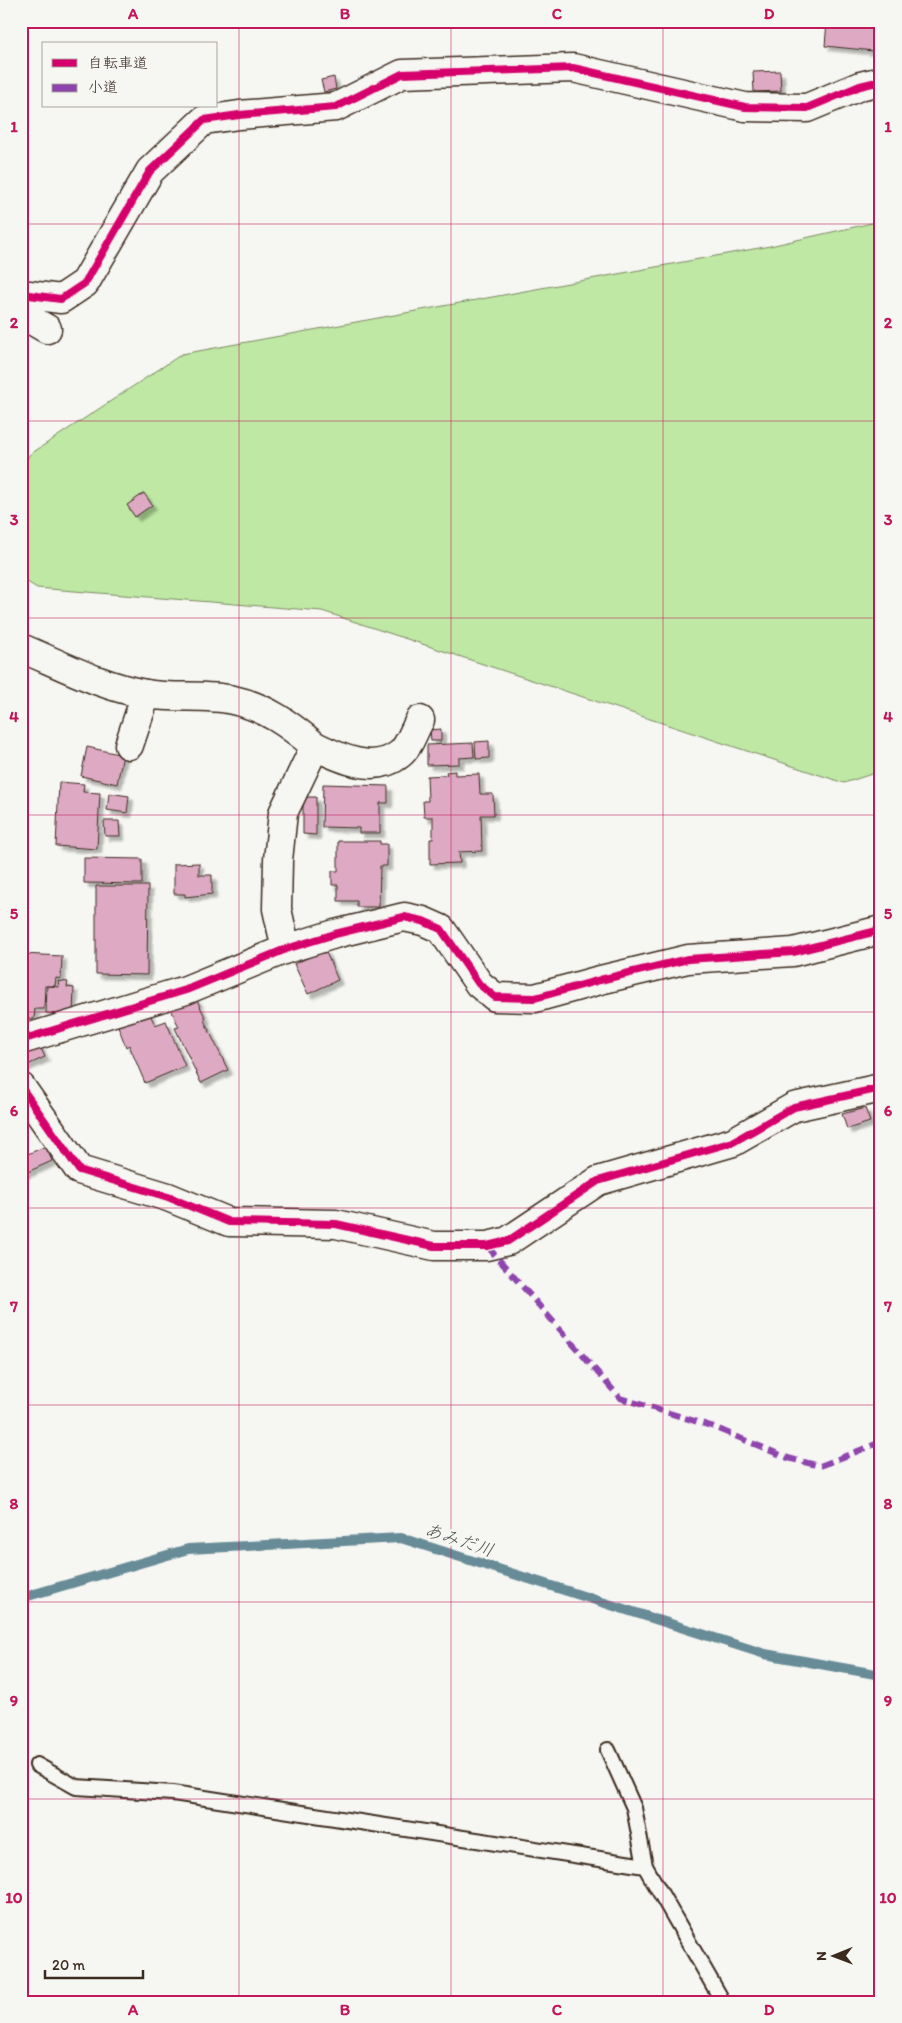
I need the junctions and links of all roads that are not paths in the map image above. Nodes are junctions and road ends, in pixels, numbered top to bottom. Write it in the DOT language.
graph roads {
  1 [pos="881,81"];
  2 [pos="21,294"];
  3 [pos="21,314"];
  4 [pos="47,328"];
  5 [pos="21,648"];
  6 [pos="146,694"];
  7 [pos="420,720"];
  8 [pos="129,745"];
  9 [pos="315,746"];
  10 [pos="881,930"];
  11 [pos="286,949"];
  12 [pos="21,1040"];
  13 [pos="21,1087"];
  14 [pos="881,1088"];
  15 [pos="608,1750"];
  16 [pos="37,1766"];
  17 [pos="645,1866"];
  18 [pos="723,2002"];
  1 -- 2 [label="street"];
  3 -- 4 [label="street"];
  5 -- 6 [label="street"];
  6 -- 8 [label="street"];
  6 -- 9 [label="street"];
  7 -- 9 [label="street"];
  9 -- 11 [label="street"];
  10 -- 11 [label="street"];
  11 -- 12 [label="street"];
  13 -- 14 [label="street"];
  15 -- 17 [label="lane"];
  16 -- 17 [label="lane"];
  17 -- 18 [label="lane"];
}
